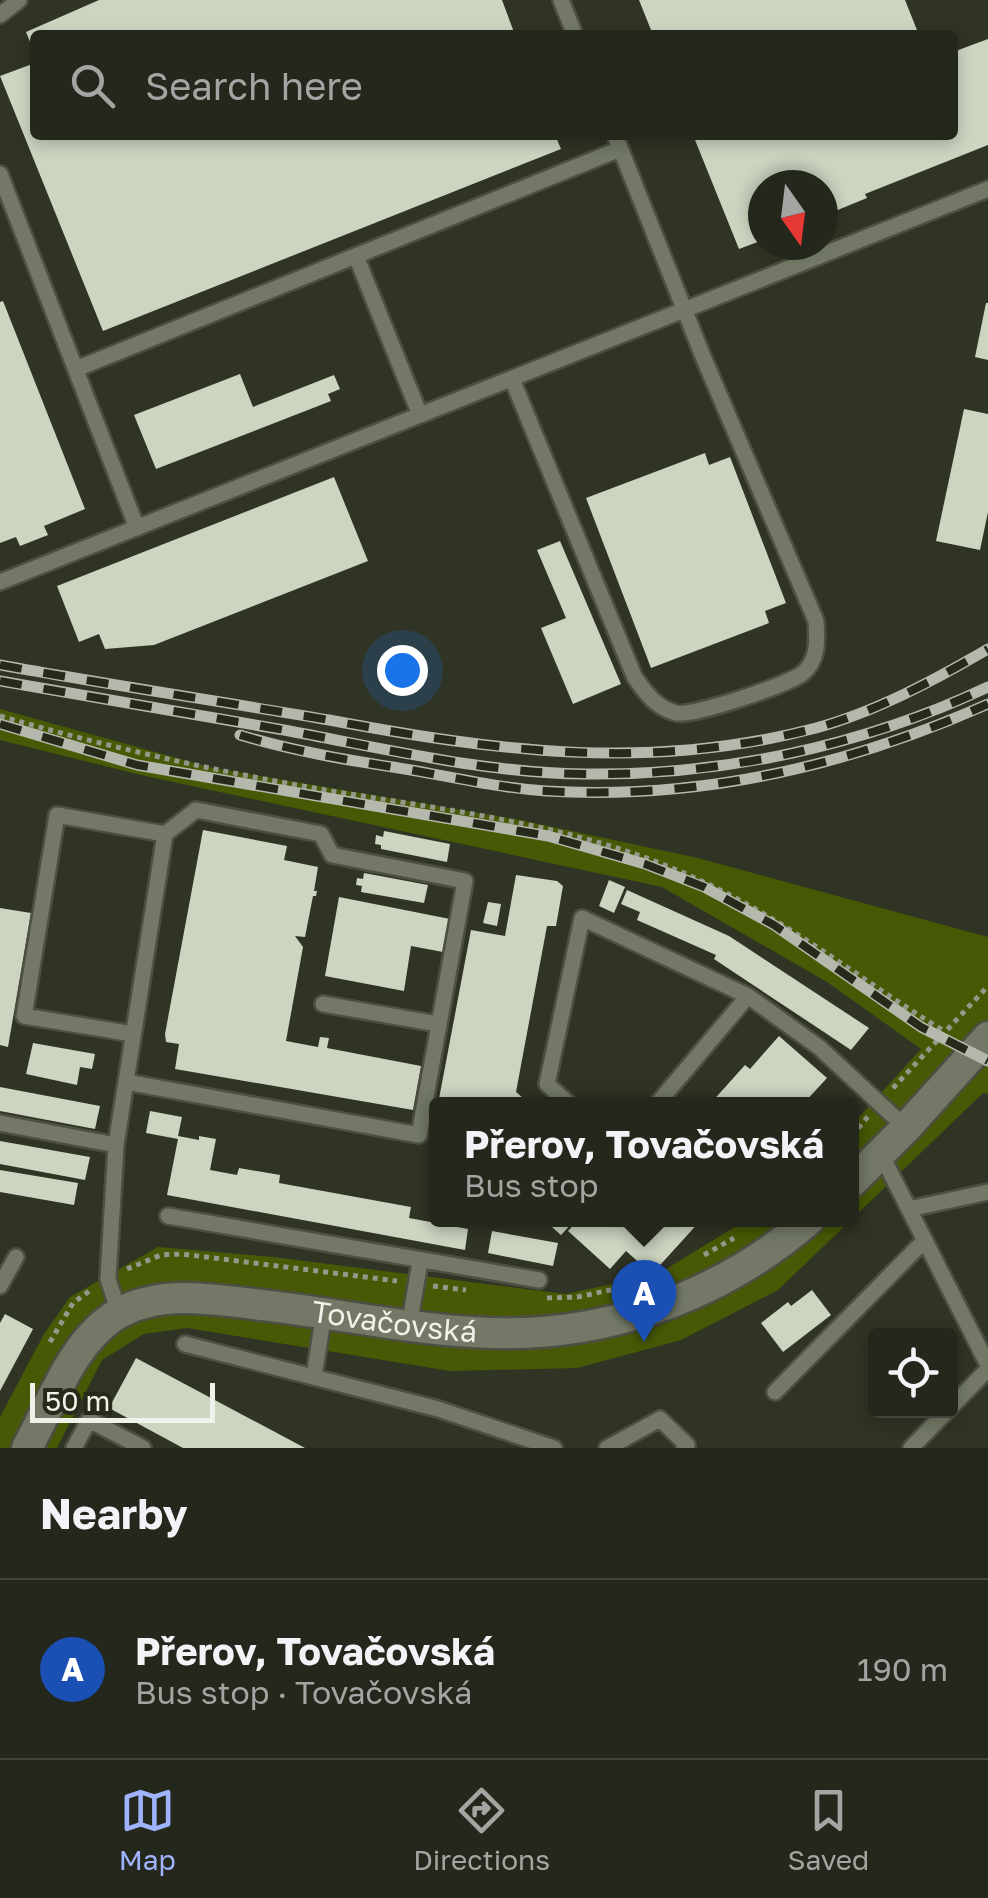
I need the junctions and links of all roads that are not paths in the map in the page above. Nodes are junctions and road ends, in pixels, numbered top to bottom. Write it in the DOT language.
graph roads {
  1 [pos="20,0"];
  2 [pos="561,0"];
  3 [pos="0,16"];
  4 [pos="573,30"];
  5 [pos="618,142"];
  6 [pos="0,174"];
  7 [pos="988,189"];
  8 [pos="356,256"];
  9 [pos="684,310"];
  10 [pos="76,369"];
  11 [pos="512,378"];
  12 [pos="420,415"];
  13 [pos="137,528"];
  14 [pos="0,582"];
  15 [pos="165,834"];
  16 [pos="748,996"];
  17 [pos="323,1004"];
  18 [pos="438,1024"];
  19 [pos="133,1034"];
  20 [pos="988,1037"];
  21 [pos="126,1082"];
  22 [pos="561,1097"];
  23 [pos="663,1097"];
  24 [pos="0,1123"];
  25 [pos="906,1128"];
  26 [pos="116,1146"];
  27 [pos="881,1154"];
  28 [pos="859,1175"];
  29 [pos="988,1192"];
  30 [pos="909,1209"];
  31 [pos="168,1216"];
  32 [pos="800,1227"];
  33 [pos="925,1240"];
  34 [pos="16,1258"];
  35 [pos="420,1262"];
  36 [pos="538,1280"];
  37 [pos="0,1286"];
  38 [pos="119,1313"];
  39 [pos="324,1313"];
  40 [pos="409,1326"];
  41 [pos="185,1344"];
  42 [pos="988,1367"];
  43 [pos="314,1376"];
  44 [pos="776,1392"];
  45 [pos="958,1399"];
  46 [pos="940,1418"];
  47 [pos="27,1448"];
  48 [pos="74,1448"];
  49 [pos="143,1448"];
  50 [pos="554,1448"];
  51 [pos="607,1448"];
  52 [pos="684,1448"];
  53 [pos="911,1448"];
  1 -- 3 [label="lane"];
  2 -- 4 [label="lane"];
  5 -- 8 [label="lane"];
  5 -- 9 [label="lane"];
  6 -- 10 [label="lane"];
  7 -- 9 [label="lane"];
  8 -- 10 [label="lane"];
  8 -- 12 [label="lane"];
  9 -- 11 [label="lane"];
  9 -- 11 [label="lane"];
  10 -- 13 [label="lane"];
  11 -- 12 [label="lane"];
  12 -- 13 [label="lane"];
  13 -- 14 [label="lane"];
  15 -- 18 [label="lane"];
  15 -- 19 [label="lane"];
  15 -- 19 [label="lane"];
  16 -- 22 [label="lane"];
  16 -- 23 [label="lane"];
  16 -- 25 [label="lane"];
  17 -- 18 [label="lane"];
  18 -- 21 [label="lane"];
  19 -- 21 [label="lane"];
  20 -- 25 [label="main road"];
  21 -- 26 [label="lane"];
  24 -- 26 [label="lane"];
  25 -- 27 [label="main road"];
  26 -- 38 [label="lane"];
  27 -- 28 [label="main road"];
  27 -- 30 [label="lane"];
  29 -- 30 [label="lane"];
  30 -- 33 [label="lane"];
  31 -- 35 [label="lane"];
  32 -- 40 [label="main road, Tovačovská"];
  33 -- 42 [label="lane"];
  33 -- 44 [label="lane"];
  34 -- 37 [label="lane"];
  35 -- 36 [label="lane"];
  35 -- 40 [label="lane"];
  38 -- 39 [label="main road, Tovačovská"];
  38 -- 47 [label="main road, Tovačovská"];
  39 -- 40 [label="main road, Tovačovská"];
  39 -- 43 [label="lane"];
  41 -- 43 [label="lane"];
  42 -- 45 [label="lane"];
  43 -- 50 [label="lane"];
  46 -- 53 [label="lane"];
  48 -- 49 [label="lane"];
  51 -- 52 [label="lane"];
}
